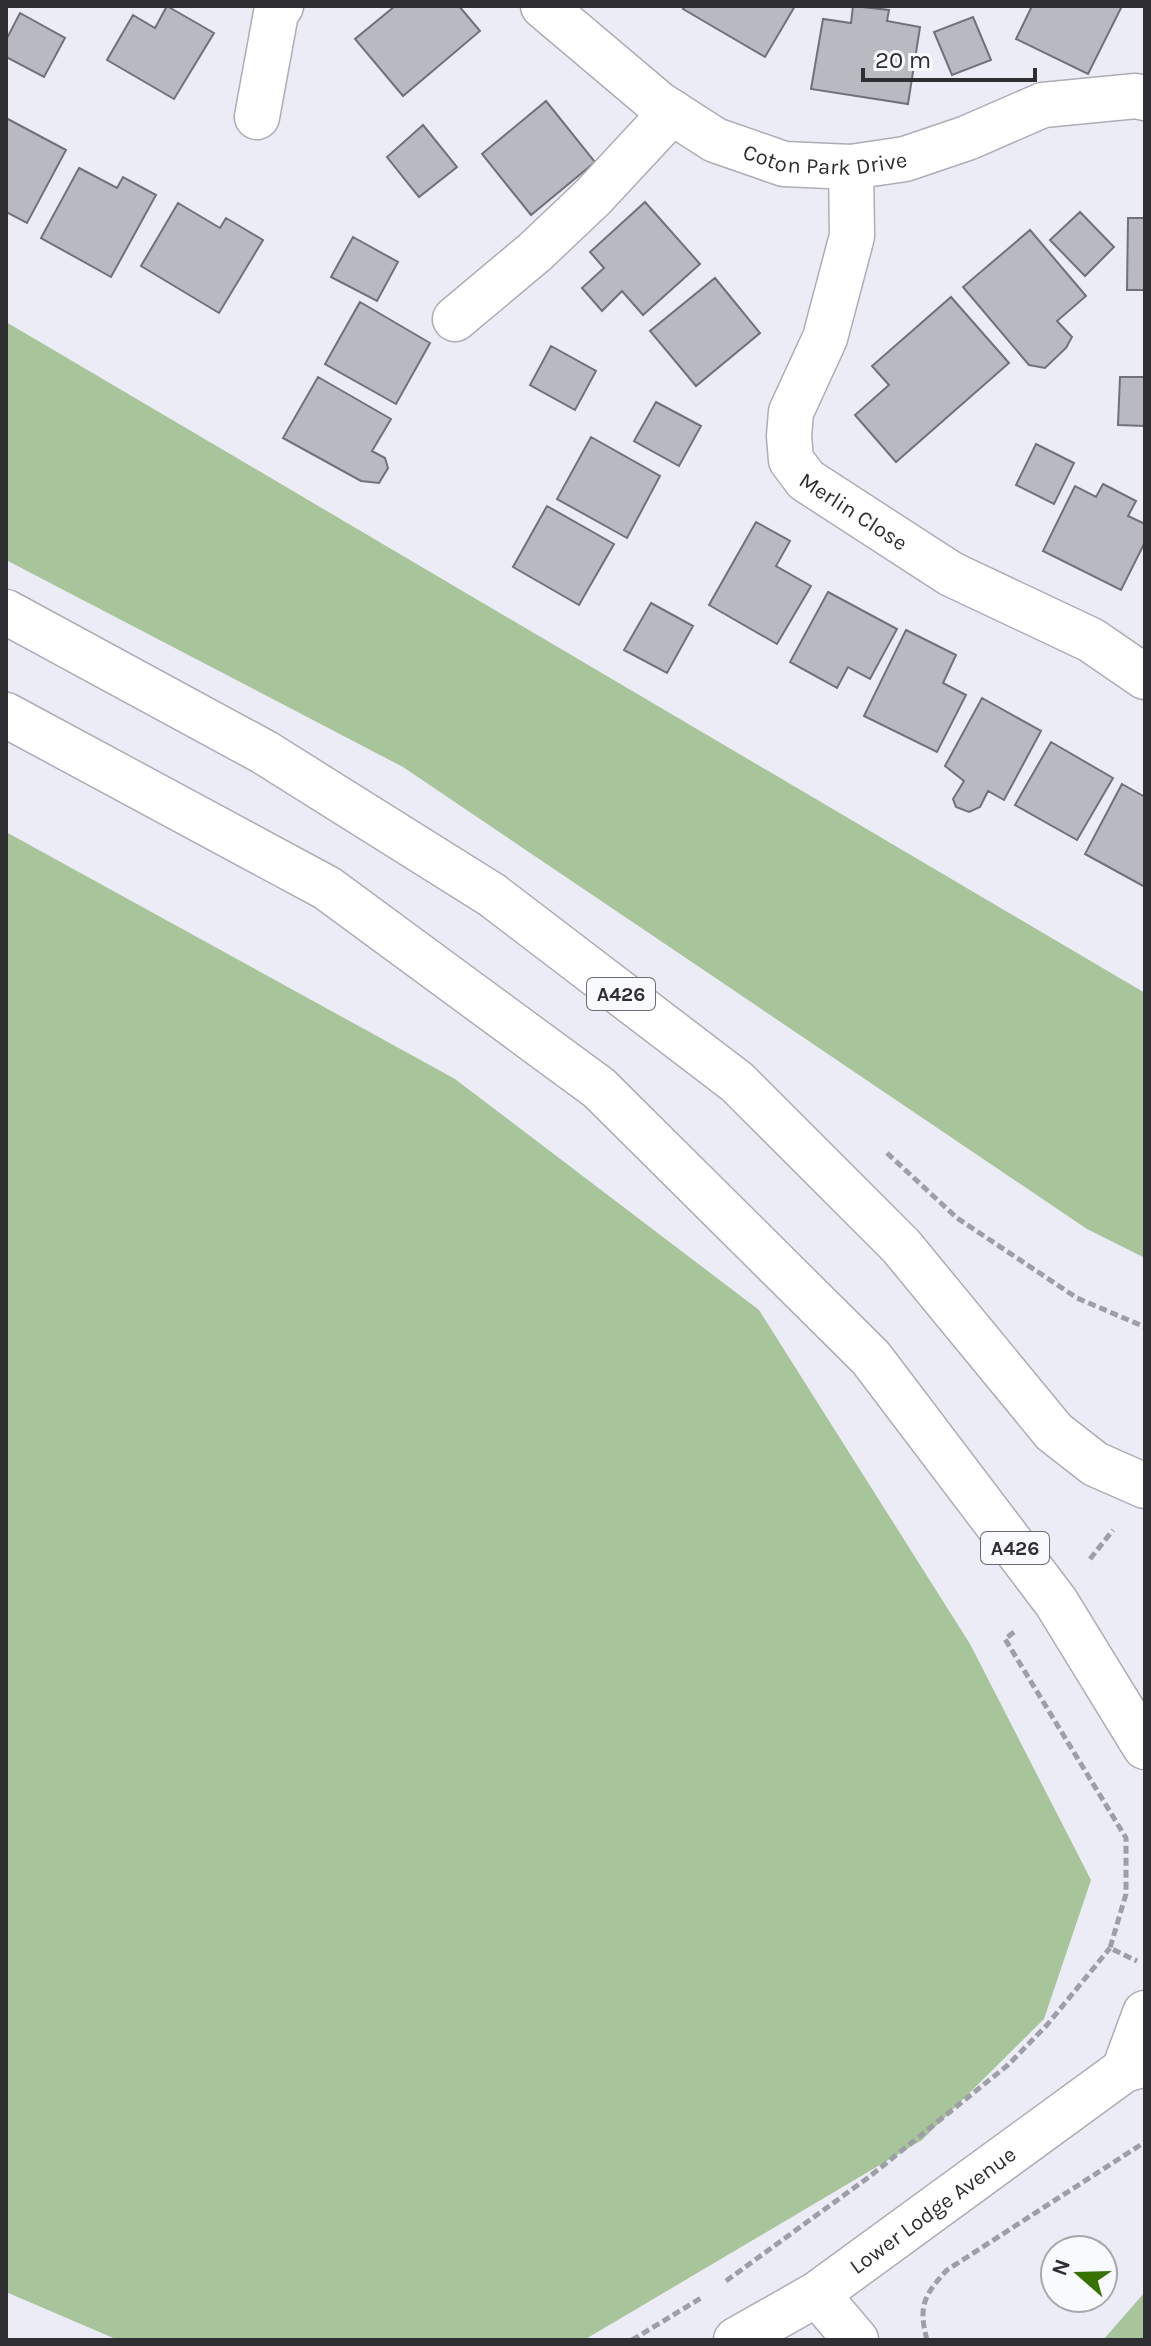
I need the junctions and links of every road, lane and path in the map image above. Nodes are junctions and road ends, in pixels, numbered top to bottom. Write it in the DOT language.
graph roads {
  1 [pos="281,6"];
  2 [pos="544,7"];
  3 [pos="1145,98"];
  4 [pos="672,112"];
  5 [pos="257,117"];
  6 [pos="851,167"];
  7 [pos="455,319"];
  8 [pos="6,612"];
  9 [pos="1145,677"];
  10 [pos="6,715"];
  11 [pos="882,1148"];
  12 [pos="1145,1327"];
  13 [pos="1145,1486"];
  14 [pos="1145,1747"];
  15 [pos="1110,1948"];
  16 [pos="1145,2013"];
  17 [pos="1134,2067"];
  18 [pos="1145,2142"];
  19 [pos="718,2287"];
  20 [pos="817,2294"];
  21 [pos="706,2295"];
  22 [pos="632,2340"];
  23 [pos="736,2340"];
  24 [pos="856,2340"];
  25 [pos="927,2340"];
  1 -- 5 [label="main road"];
  2 -- 4 [label="main road, Coton Park Drive"];
  3 -- 6 [label="main road, Coton Park Drive"];
  4 -- 6 [label="main road, Coton Park Drive"];
  4 -- 7 [label="main road"];
  6 -- 9 [label="main road, Merlin Close"];
  8 -- 13 [label="main road, A426"];
  10 -- 14 [label="main road, A426"];
  11 -- 12 [label="path"];
  15 -- 19 [label="path"];
  16 -- 17 [label="main road, Lower Lodge Avenue"];
  17 -- 20 [label="main road, Lower Lodge Avenue"];
  18 -- 25 [label="path"];
  20 -- 23 [label="main road, Lower Lodge Avenue"];
  20 -- 24 [label="main road"];
  21 -- 22 [label="path"];
}
